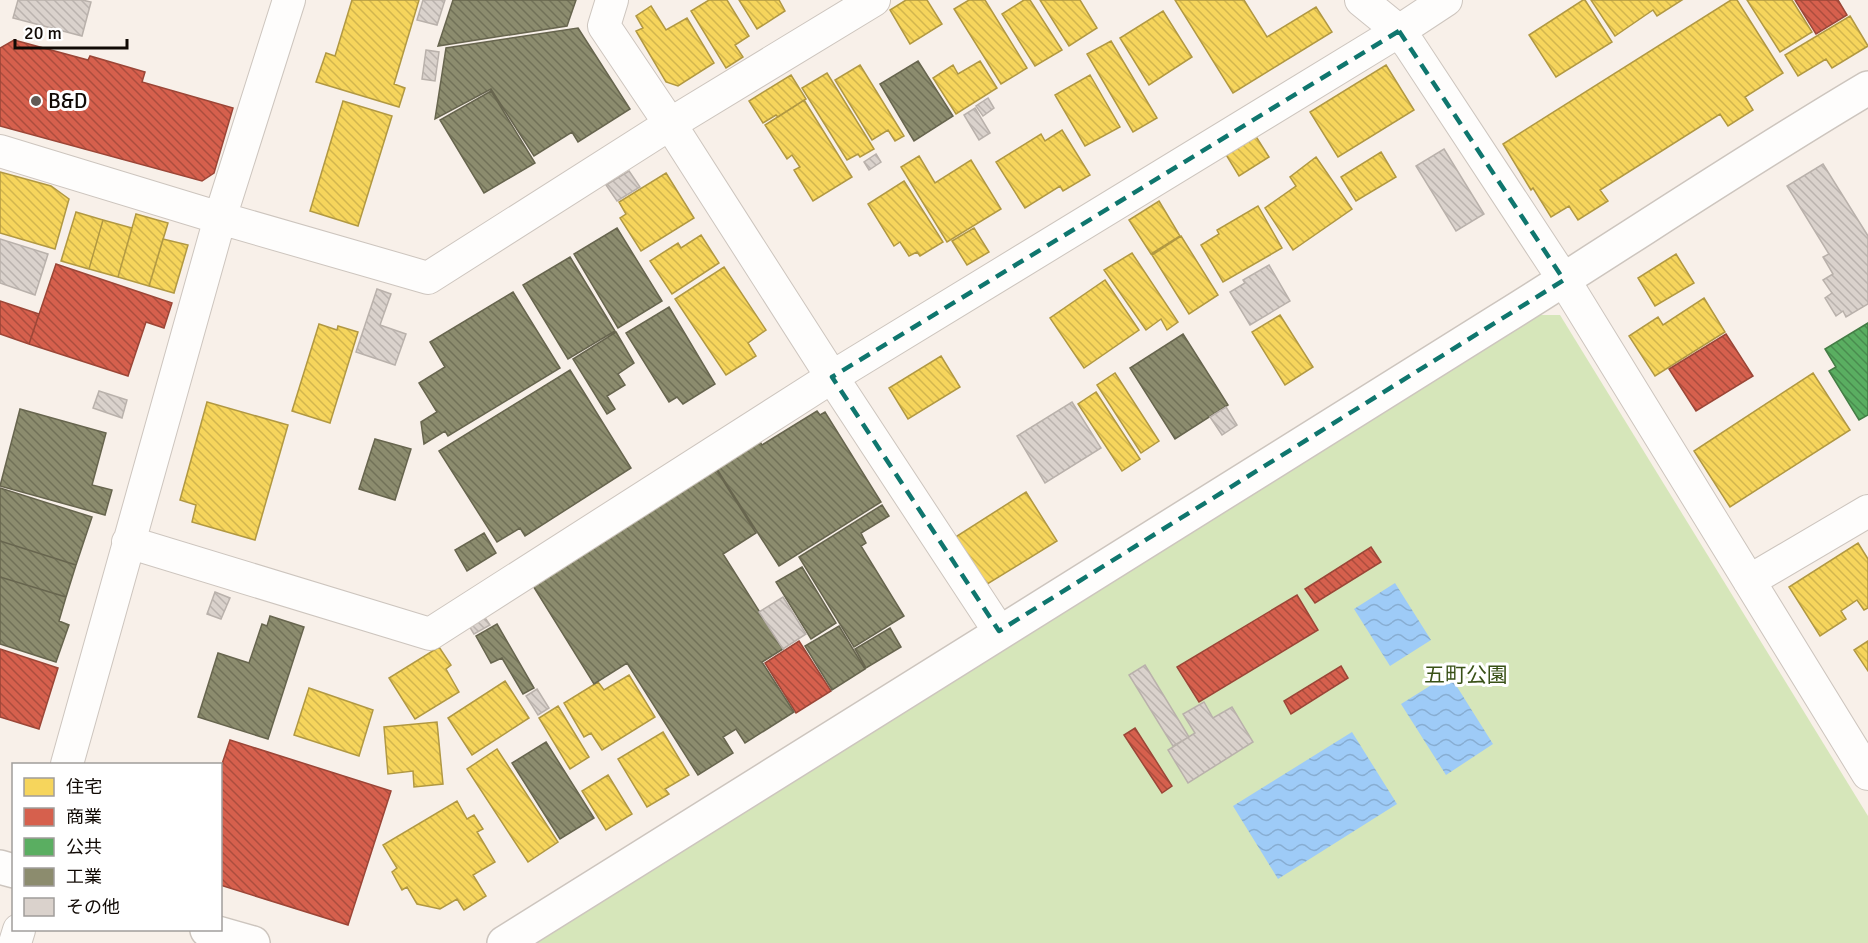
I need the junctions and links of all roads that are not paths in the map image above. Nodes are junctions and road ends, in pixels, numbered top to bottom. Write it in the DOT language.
graph roads {
  1 [pos="289,0"];
  2 [pos="612,0"];
  3 [pos="874,0"];
  4 [pos="1361,0"];
  5 [pos="1446,0"];
  6 [pos="1399,31"];
  7 [pos="1868,88"];
  8 [pos="670,124"];
  9 [pos="0,151"];
  10 [pos="220,218"];
  11 [pos="1564,280"];
  12 [pos="832,377"];
  13 [pos="1868,512"];
  14 [pos="128,542"];
  15 [pos="1749,581"];
  16 [pos="999,631"];
  17 [pos="68,763"];
  18 [pos="1868,774"];
  19 [pos="211,931"];
  20 [pos="253,943"];
  21 [pos="504,943"];
  1 -- 10 [label="street"];
  2 -- 8 [label="street"];
  3 -- 8 [label="street"];
  4 -- 6 [label="street"];
  5 -- 6 [label="street"];
  6 -- 11 [label="street"];
  6 -- 12 [label="street"];
  7 -- 11 [label="street"];
  8 -- 10 [label="street"];
  8 -- 12 [label="street"];
  9 -- 10 [label="street"];
  10 -- 14 [label="street"];
  11 -- 15 [label="street"];
  11 -- 16 [label="street"];
  12 -- 14 [label="street"];
  12 -- 16 [label="street"];
  13 -- 15 [label="street"];
  14 -- 17 [label="street"];
  15 -- 18 [label="street"];
  16 -- 21 [label="street"];
  19 -- 20 [label="street"];
}
